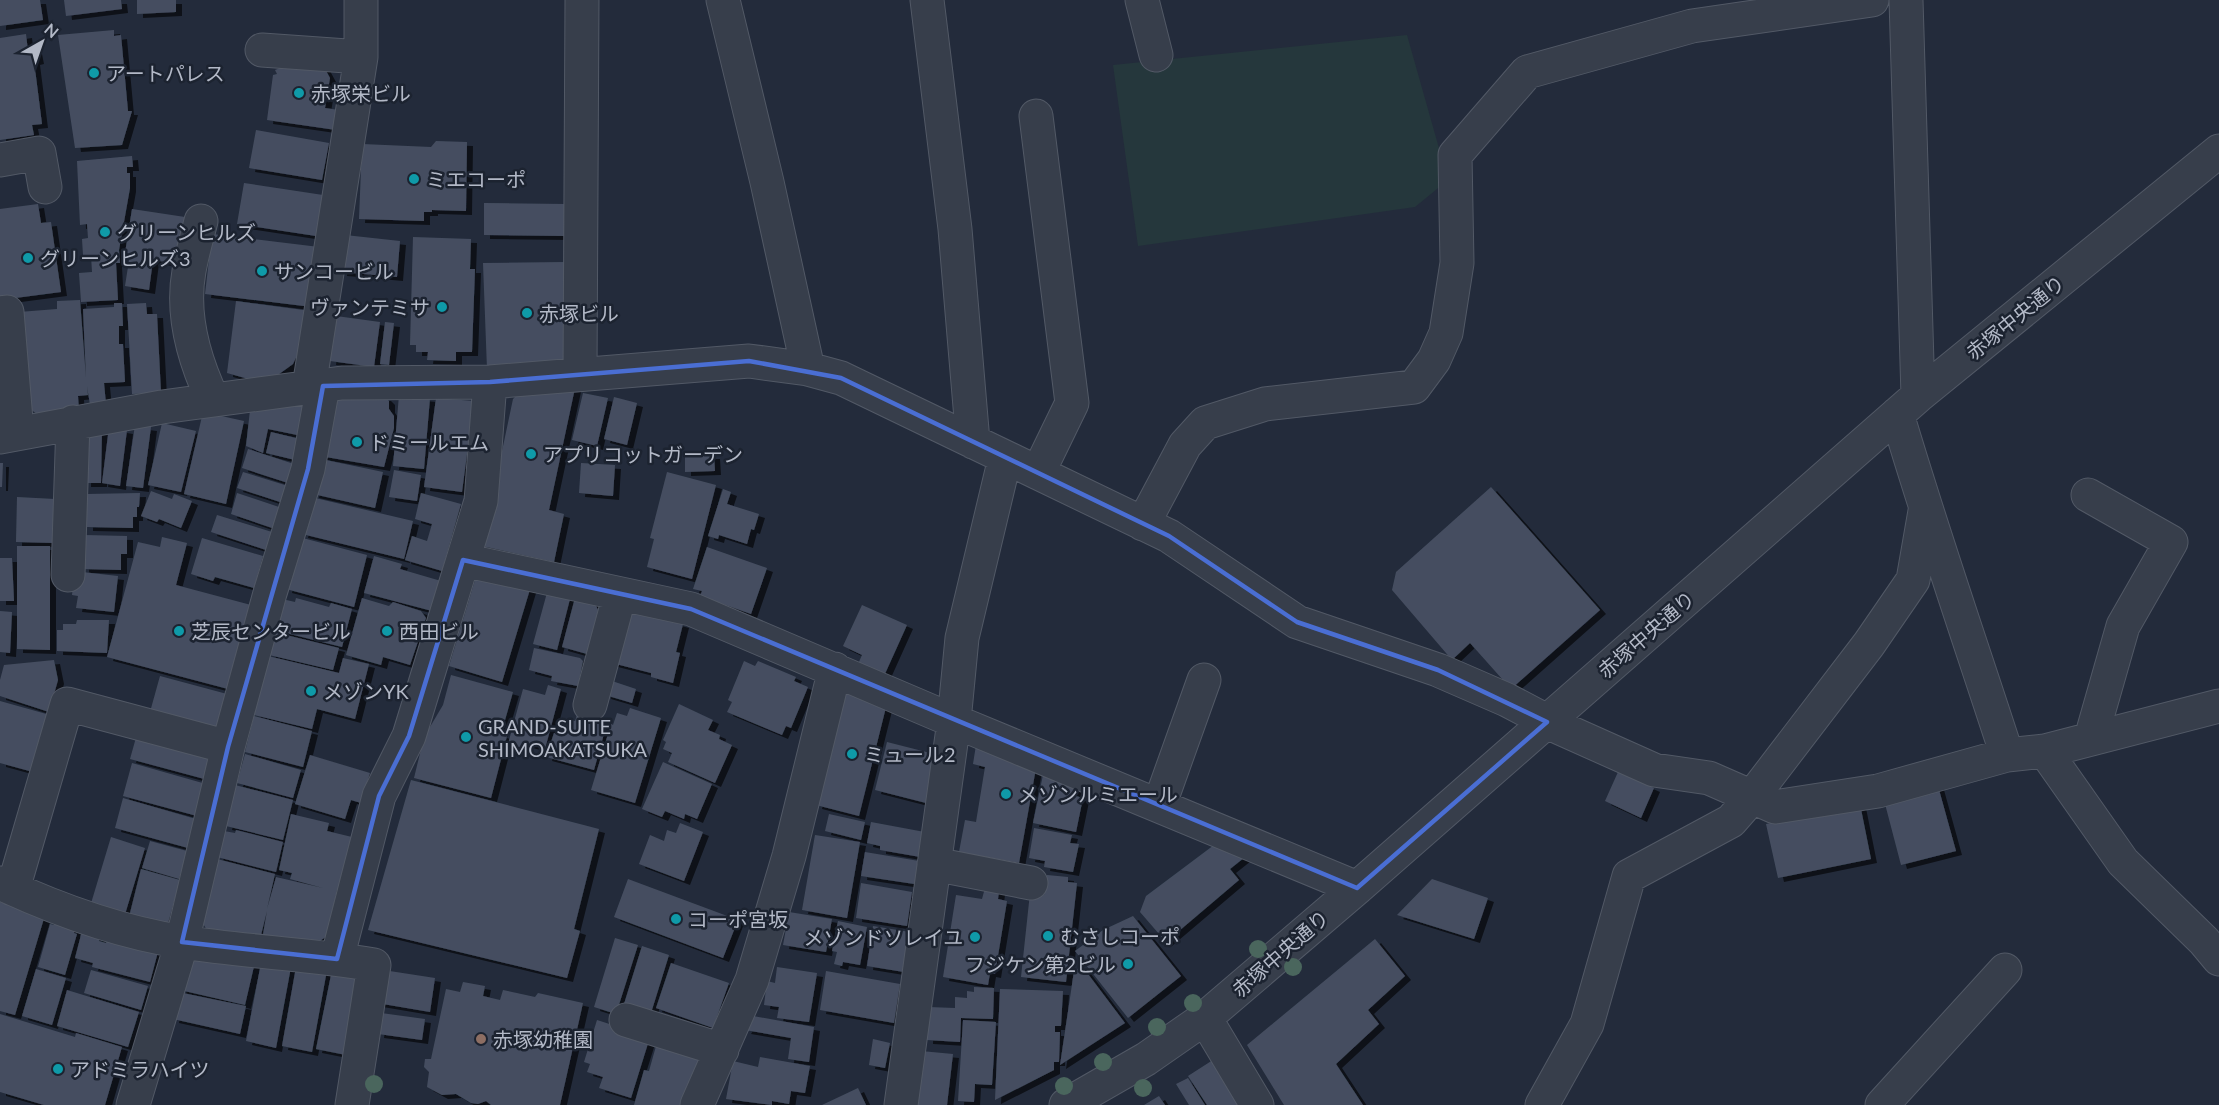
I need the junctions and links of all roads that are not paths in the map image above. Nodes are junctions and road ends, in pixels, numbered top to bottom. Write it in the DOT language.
graph roads {
  1 [pos="361,0"];
  2 [pos="582,0"];
  3 [pos="723,0"];
  4 [pos="927,0"];
  5 [pos="1142,0"];
  6 [pos="1872,0"];
  7 [pos="1906,0"];
  8 [pos="262,51"];
  9 [pos="1156,56"];
  10 [pos="361,57"];
  11 [pos="1036,116"];
  12 [pos="2219,151"];
  13 [pos="0,160"];
  14 [pos="45,187"];
  15 [pos="201,221"];
  16 [pos="0,313"];
  17 [pos="808,369"];
  18 [pos="580,374"];
  19 [pos="490,382"];
  20 [pos="316,387"];
  21 [pos="213,400"];
  22 [pos="1907,405"];
  23 [pos="73,423"];
  24 [pos="8,435"];
  25 [pos="973,442"];
  26 [pos="1005,458"];
  27 [pos="1038,473"];
  28 [pos="2088,495"];
  29 [pos="1925,511"];
  30 [pos="1143,524"];
  31 [pos="463,560"];
  32 [pos="68,575"];
  33 [pos="620,594"];
  34 [pos="835,669"];
  35 [pos="1204,680"];
  36 [pos="590,705"];
  37 [pos="2219,706"];
  38 [pos="954,721"];
  39 [pos="1547,722"];
  40 [pos="2091,738"];
  41 [pos="228,747"];
  42 [pos="2045,751"];
  43 [pos="2007,755"];
  44 [pos="1752,797"];
  45 [pos="1159,806"];
  46 [pos="934,864"];
  47 [pos="1031,883"];
  48 [pos="6,886"];
  49 [pos="1357,888"];
  50 [pos="182,942"];
  51 [pos="337,959"];
  52 [pos="2219,959"];
  53 [pos="2005,970"];
  54 [pos="1205,1018"];
  55 [pos="626,1020"];
  56 [pos="722,1050"];
  57 [pos="134,1105"];
  58 [pos="352,1105"];
  59 [pos="697,1105"];
  60 [pos="901,1105"];
  61 [pos="1066,1105"];
  62 [pos="1257,1105"];
  63 [pos="1542,1105"];
  64 [pos="1882,1105"];
  1 -- 10 [label="street"];
  2 -- 18 [label="street"];
  3 -- 17 [label="street"];
  4 -- 25 [label="street"];
  5 -- 9 [label="street"];
  6 -- 30 [label="street"];
  7 -- 22 [label="street"];
  8 -- 10 [label="street"];
  10 -- 20 [label="street"];
  11 -- 27 [label="street"];
  12 -- 22 [label="street, 赤塚中央通り"];
  13 -- 14 [label="street"];
  15 -- 21 [label="street"];
  16 -- 24 [label="street"];
  17 -- 18 [label="street"];
  17 -- 25 [label="street"];
  18 -- 19 [label="street"];
  19 -- 20 [label="street"];
  19 -- 31 [label="street"];
  20 -- 21 [label="street"];
  20 -- 41 [label="street"];
  21 -- 23 [label="street"];
  22 -- 29 [label="street"];
  22 -- 39 [label="street, 赤塚中央通り"];
  23 -- 24 [label="street"];
  23 -- 32 [label="street"];
  25 -- 26 [label="street"];
  26 -- 27 [label="street"];
  26 -- 38 [label="street"];
  27 -- 30 [label="street"];
  28 -- 40 [label="street"];
  29 -- 43 [label="street"];
  29 -- 44 [label="street"];
  30 -- 39 [label="street"];
  31 -- 33 [label="street"];
  31 -- 51 [label="street"];
  33 -- 34 [label="street"];
  33 -- 36 [label="street"];
  34 -- 38 [label="street"];
  34 -- 56 [label="street"];
  35 -- 45 [label="street"];
  37 -- 40 [label="street"];
  38 -- 45 [label="street"];
  38 -- 46 [label="street"];
  39 -- 44 [label="street"];
  39 -- 49 [label="street, 赤塚中央通り"];
  40 -- 42 [label="street"];
  41 -- 48 [label="street"];
  41 -- 50 [label="street"];
  42 -- 43 [label="street"];
  42 -- 52 [label="street"];
  43 -- 44 [label="street"];
  44 -- 63 [label="street"];
  45 -- 49 [label="street"];
  46 -- 47 [label="street"];
  46 -- 60 [label="street"];
  48 -- 50 [label="street"];
  49 -- 54 [label="street, 赤塚中央通り"];
  50 -- 51 [label="street"];
  50 -- 57 [label="street"];
  51 -- 58 [label="street"];
  53 -- 64 [label="street"];
  54 -- 61 [label="street, 赤塚中央通り"];
  54 -- 62 [label="street"];
  55 -- 56 [label="street"];
  56 -- 59 [label="street"];
}
